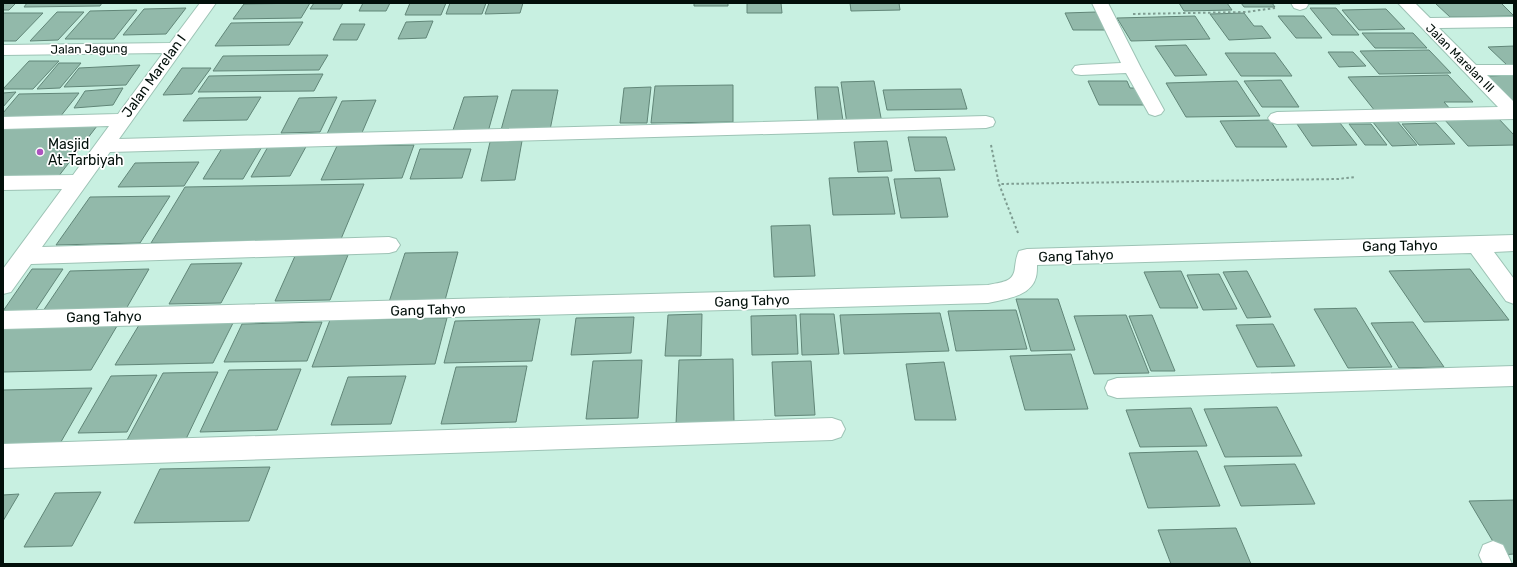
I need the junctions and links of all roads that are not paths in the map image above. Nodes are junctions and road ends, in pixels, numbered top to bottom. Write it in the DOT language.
graph roads {
  1 [pos="208,3"];
  2 [pos="1406,3"];
  3 [pos="1103,9"];
  4 [pos="1425,23"];
  5 [pos="1511,29"];
  6 [pos="1440,38"];
  7 [pos="174,48"];
  8 [pos="3,50"];
  9 [pos="1132,68"];
  10 [pos="1081,70"];
  11 [pos="1471,70"];
  12 [pos="1514,70"];
  13 [pos="1155,110"];
  14 [pos="1514,112"];
  15 [pos="1277,118"];
  16 [pos="122,120"];
  17 [pos="986,122"];
  18 [pos="3,123"];
  19 [pos="104,146"];
  20 [pos="78,182"];
  21 [pos="3,183"];
  22 [pos="1514,243"];
  23 [pos="388,244"];
  24 [pos="1477,245"];
  25 [pos="24,256"];
  26 [pos="3,285"];
  27 [pos="1514,295"];
  28 [pos="3,320"];
  29 [pos="1514,376"];
  30 [pos="1117,388"];
  31 [pos="832,429"];
  32 [pos="3,456"];
  1 -- 7 [label="street, Jalan Marelan I"];
  2 -- 4 [label="street, Jalan Marelan III"];
  3 -- 9 [label="street"];
  4 -- 5 [label="street"];
  4 -- 6 [label="street, Jalan Marelan III"];
  5 -- 6 [label="street"];
  6 -- 11 [label="street, Jalan Marelan III"];
  7 -- 8 [label="street, Jalan Jagung"];
  7 -- 16 [label="street, Jalan Marelan I"];
  9 -- 10 [label="street"];
  9 -- 13 [label="street"];
  11 -- 12 [label="street"];
  11 -- 14 [label="street, Jalan Marelan III"];
  14 -- 15 [label="street"];
  16 -- 18 [label="street"];
  16 -- 19 [label="street, Jalan Marelan I"];
  17 -- 19 [label="street"];
  19 -- 20 [label="street, Jalan Marelan I"];
  20 -- 21 [label="street"];
  20 -- 25 [label="street, Jalan Marelan I"];
  22 -- 24 [label="street, Gang Tahyo"];
  23 -- 25 [label="street"];
  24 -- 27 [label="street"];
  24 -- 28 [label="street, Gang Tahyo"];
  25 -- 26 [label="street, Jalan Marelan I"];
  29 -- 30 [label="street"];
  31 -- 32 [label="street"];
}
